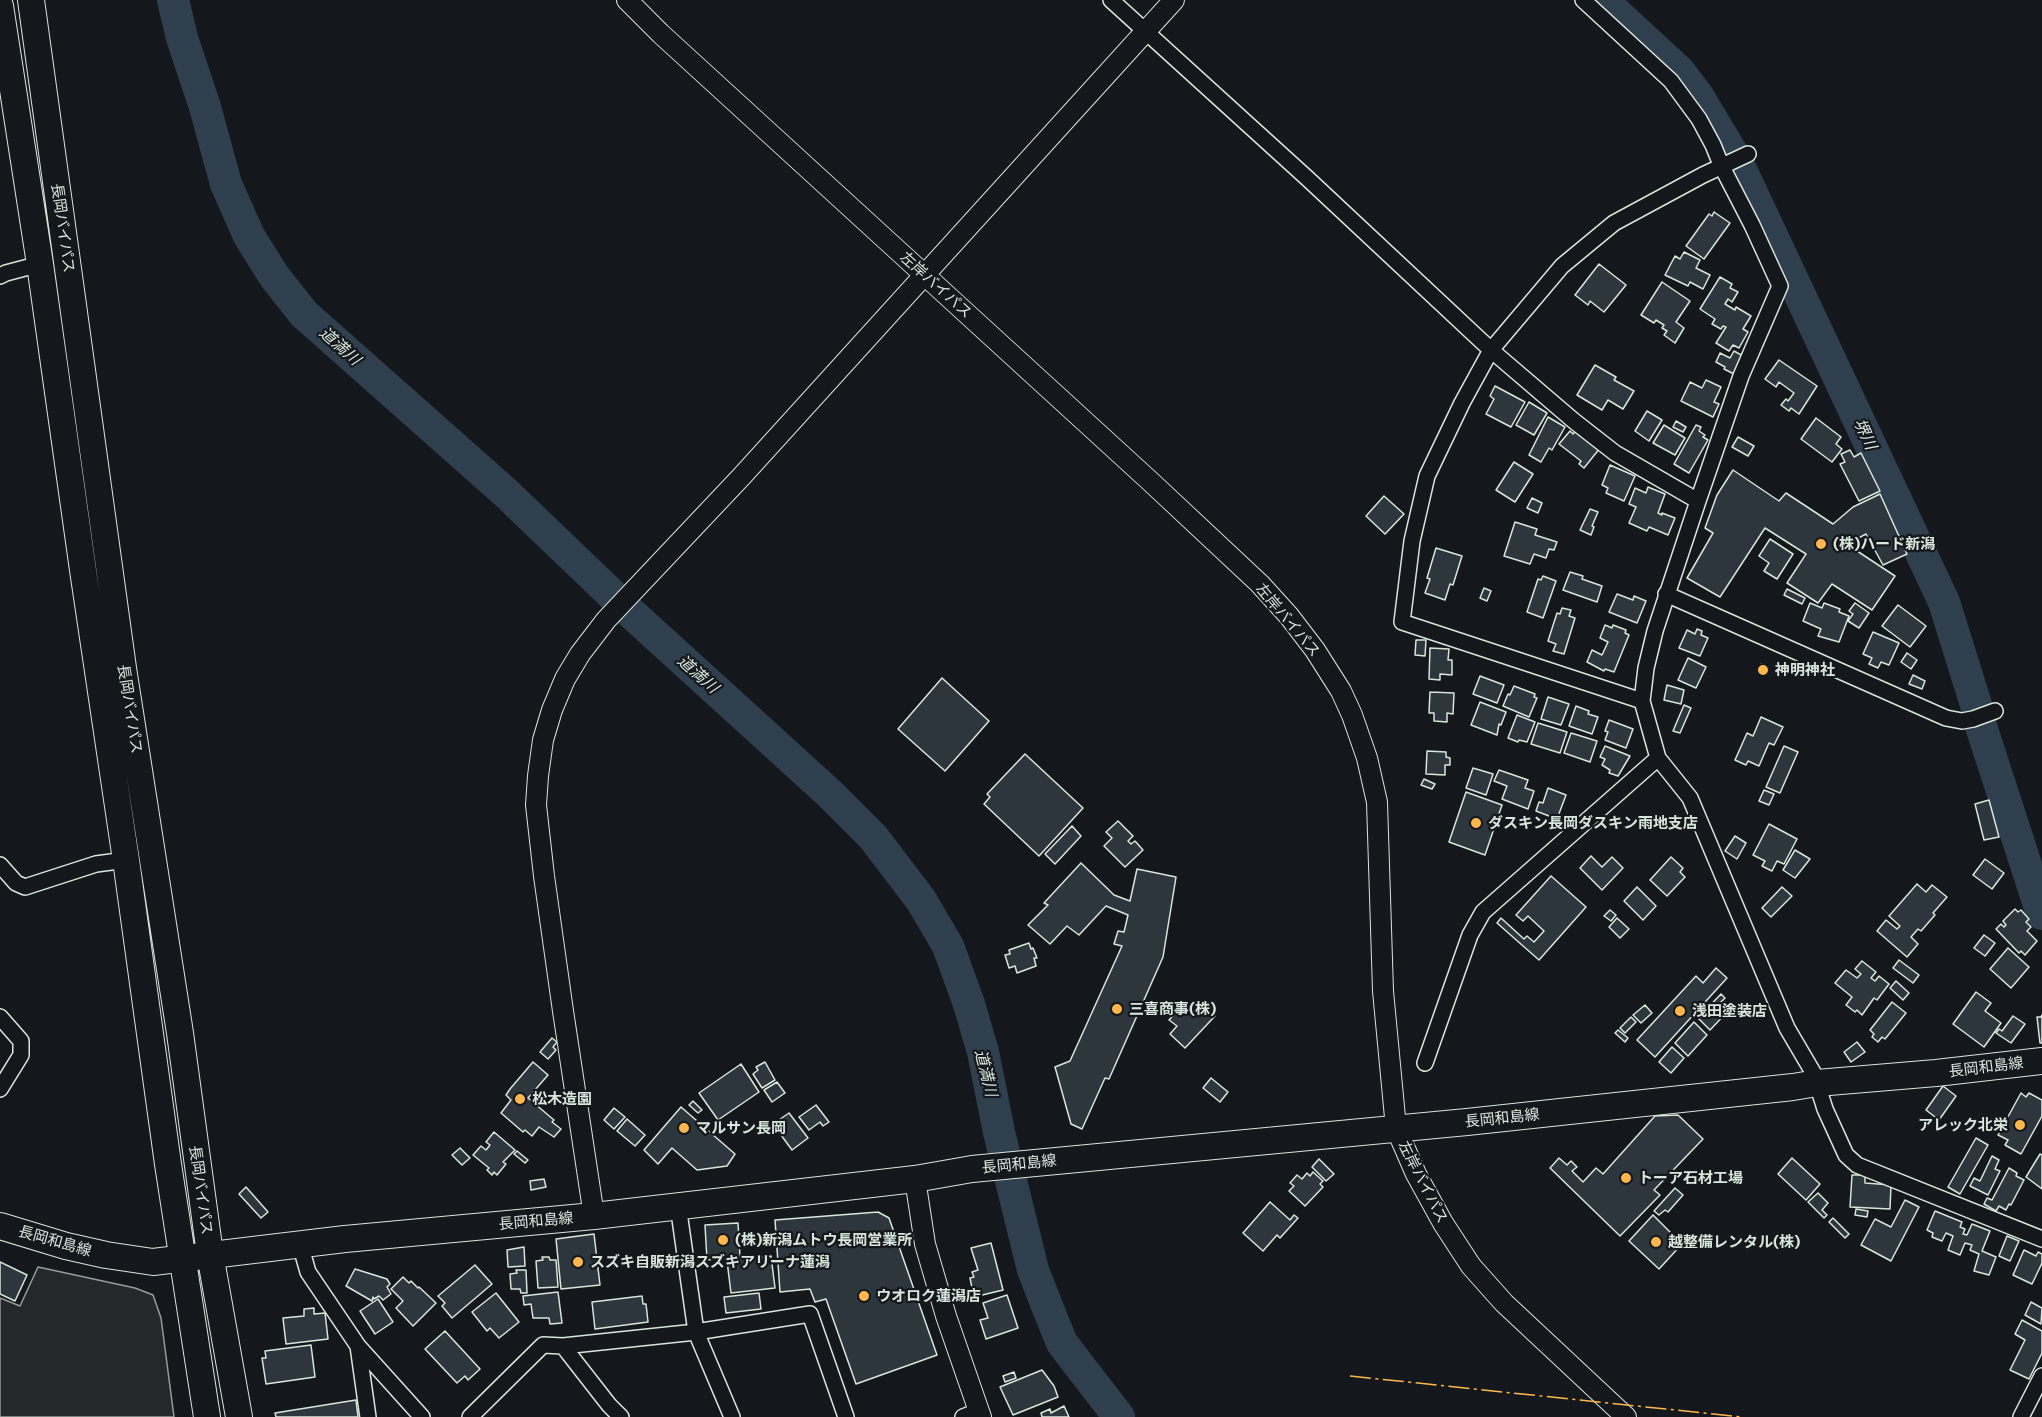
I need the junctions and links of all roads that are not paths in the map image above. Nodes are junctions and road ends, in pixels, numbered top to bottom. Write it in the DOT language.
graph roads {
  1 [pos="31,0"];
  2 [pos="627,0"];
  3 [pos="1111,0"];
  4 [pos="1174,0"];
  5 [pos="1583,0"];
  6 [pos="0,8"];
  7 [pos="1147,31"];
  8 [pos="1748,154"];
  9 [pos="1722,167"];
  10 [pos="40,264"];
  11 [pos="924,274"];
  12 [pos="0,276"];
  13 [pos="1491,350"];
  14 [pos="1698,501"];
  15 [pos="1666,594"];
  16 [pos="1642,701"];
  17 [pos="1995,711"];
  18 [pos="1658,758"];
  19 [pos="126,860"];
  20 [pos="0,865"];
  21 [pos="0,1017"];
  22 [pos="2042,1061"];
  23 [pos="1425,1063"];
  24 [pos="1817,1083"];
  25 [pos="0,1089"];
  26 [pos="1396,1128"];
  27 [pos="915,1179"];
  28 [pos="678,1206"];
  29 [pos="594,1215"];
  30 [pos="0,1226"];
  31 [pos="2042,1239"];
  32 [pos="300,1244"];
  33 [pos="210,1254"];
  34 [pos="182,1257"];
  35 [pos="696,1332"];
  36 [pos="358,1346"];
  37 [pos="562,1346"];
  38 [pos="2042,1376"];
  39 [pos="974,1415"];
  40 [pos="207,1417"];
  41 [pos="239,1417"];
  42 [pos="368,1417"];
  43 [pos="422,1417"];
  44 [pos="470,1417"];
  45 [pos="621,1417"];
  46 [pos="732,1417"];
  47 [pos="846,1417"];
  48 [pos="1626,1417"];
  49 [pos="2022,1417"];
  1 -- 33 [label="main road, 長岡バイパス"];
  2 -- 11 [label="street, 左岸バイパス"];
  3 -- 7 [label="street"];
  4 -- 7 [label="street"];
  5 -- 9 [label="street"];
  6 -- 10 [label="main road, 長岡バイパス"];
  7 -- 11 [label="street"];
  7 -- 13 [label="street"];
  8 -- 9 [label="street"];
  9 -- 13 [label="street"];
  9 -- 14 [label="street"];
  10 -- 12 [label="street"];
  10 -- 19 [label="main road, 長岡バイパス"];
  11 -- 26 [label="street, 左岸バイパス"];
  11 -- 29 [label="street"];
  13 -- 14 [label="street"];
  13 -- 16 [label="street"];
  14 -- 15 [label="street"];
  15 -- 16 [label="street"];
  15 -- 17 [label="street"];
  16 -- 18 [label="street"];
  18 -- 23 [label="street"];
  18 -- 24 [label="street"];
  19 -- 20 [label="street"];
  19 -- 34 [label="main road, 長岡バイパス"];
  21 -- 25 [label="street"];
  22 -- 24 [label="main road, 長岡和島線"];
  24 -- 26 [label="main road, 長岡和島線"];
  24 -- 31 [label="street"];
  26 -- 27 [label="main road, 長岡和島線"];
  26 -- 48 [label="street, 左岸バイパス"];
  27 -- 28 [label="main road, 長岡和島線"];
  27 -- 39 [label="street"];
  28 -- 29 [label="main road, 長岡和島線"];
  28 -- 35 [label="street"];
  29 -- 32 [label="main road, 長岡和島線"];
  30 -- 34 [label="main road, 長岡和島線"];
  32 -- 33 [label="main road, 長岡和島線"];
  32 -- 36 [label="street"];
  33 -- 34 [label="main road, 長岡和島線"];
  33 -- 41 [label="main road, 長岡バイパス"];
  34 -- 40 [label="main road, 長岡バイパス"];
  35 -- 37 [label="street"];
  35 -- 46 [label="street"];
  35 -- 47 [label="street"];
  36 -- 42 [label="street"];
  36 -- 43 [label="street"];
  37 -- 44 [label="street"];
  37 -- 45 [label="street"];
  38 -- 49 [label="street"];
}
